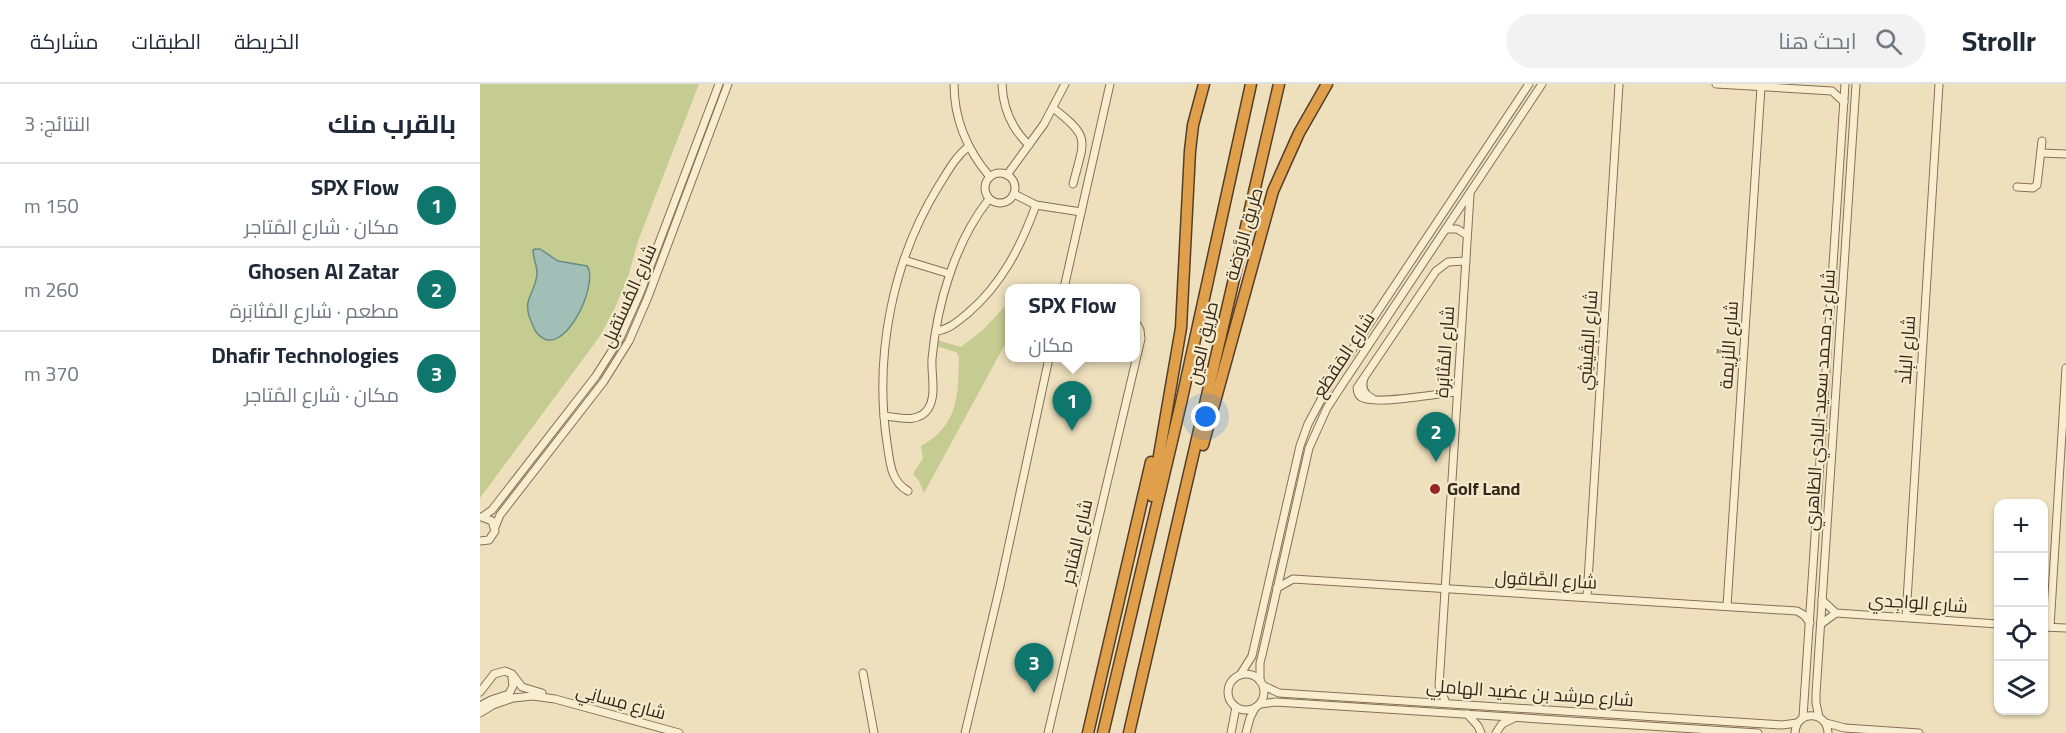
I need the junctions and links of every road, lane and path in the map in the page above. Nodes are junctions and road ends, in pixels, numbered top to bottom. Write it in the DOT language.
graph roads {
  1 [pos="718,84"];
  2 [pos="728,84"];
  3 [pos="954,84"];
  4 [pos="1002,84"];
  5 [pos="1065,84"];
  6 [pos="1110,84"];
  7 [pos="1204,84"];
  8 [pos="1251,84"];
  9 [pos="1279,84"];
  10 [pos="1328,84"];
  11 [pos="1529,84"];
  12 [pos="1542,84"];
  13 [pos="1619,84"];
  14 [pos="1716,84"];
  15 [pos="1844,84"];
  16 [pos="1856,84"];
  17 [pos="1939,84"];
  18 [pos="1761,87"];
  19 [pos="1832,92"];
  20 [pos="1844,106"];
  21 [pos="1053,108"];
  22 [pos="1854,111"];
  23 [pos="1508,116"];
  24 [pos="1512,129"];
  25 [pos="2042,141"];
  26 [pos="1029,145"];
  27 [pos="968,147"];
  28 [pos="2041,153"];
  29 [pos="2066,154"];
  30 [pos="1007,175"];
  31 [pos="990,177"];
  32 [pos="1073,184"];
  33 [pos="2017,187"];
  34 [pos="1470,192"];
  35 [pos="1014,194"];
  36 [pos="989,199"];
  37 [pos="1036,205"];
  38 [pos="1082,212"];
  39 [pos="1446,229"];
  40 [pos="1467,235"];
  41 [pos="904,260"];
  42 [pos="1466,261"];
  43 [pos="951,274"];
  44 [pos="1065,284"];
  45 [pos="1387,297"];
  46 [pos="1395,305"];
  47 [pos="936,331"];
  48 [pos="1176,360"];
  49 [pos="1048,362"];
  50 [pos="1134,362"];
  51 [pos="2066,368"];
  52 [pos="1457,392"];
  53 [pos="884,416"];
  54 [pos="908,491"];
  55 [pos="481,517"];
  56 [pos="495,527"];
  57 [pos="480,541"];
  58 [pos="1282,565"];
  59 [pos="1293,579"];
  60 [pos="1277,588"];
  61 [pos="1813,589"];
  62 [pos="1445,590"];
  63 [pos="1822,591"];
  64 [pos="1587,597"];
  65 [pos="1812,600"];
  66 [pos="1822,600"];
  67 [pos="1727,606"];
  68 [pos="1132,609"];
  69 [pos="1157,610"];
  70 [pos="1797,611"];
  71 [pos="1836,613"];
  72 [pos="2048,613"];
  73 [pos="1906,617"];
  74 [pos="1810,623"];
  75 [pos="1821,624"];
  76 [pos="1994,624"];
  77 [pos="2048,627"];
  78 [pos="2066,628"];
  79 [pos="510,673"];
  80 [pos="863,673"];
  81 [pos="1239,675"];
  82 [pos="1262,684"];
  83 [pos="1439,686"];
  84 [pos="480,692"];
  85 [pos="555,699"];
  86 [pos="1430,702"];
  87 [pos="1446,703"];
  88 [pos="480,706"];
  89 [pos="1258,706"];
  90 [pos="1236,707"];
  91 [pos="480,713"];
  92 [pos="1467,714"];
  93 [pos="1516,717"];
  94 [pos="1803,717"];
  95 [pos="1819,717"];
  96 [pos="1797,723"];
  97 [pos="1826,723"];
  98 [pos="679,733"];
  99 [pos="874,733"];
  100 [pos="965,733"];
  101 [pos="1048,733"];
  102 [pos="1088,733"];
  103 [pos="1103,733"];
  104 [pos="1129,733"];
  105 [pos="1231,733"];
  106 [pos="1246,733"];
  107 [pos="1482,733"];
  108 [pos="1496,733"];
  109 [pos="1758,733"];
  110 [pos="1795,733"];
  111 [pos="1828,733"];
  112 [pos="1919,733"];
  1 -- 55 [label="street, شارع المُستقبل"];
  2 -- 56 [label="street, شارع المُستقبل"];
  3 -- 27 [label="street"];
  4 -- 26 [label="street"];
  5 -- 21 [label="street"];
  6 -- 38 [label="street"];
  7 -- 48 [label="highway"];
  8 -- 68 [label="highway, طريق العين"];
  9 -- 69 [label="highway, طريق العين"];
  10 -- 69 [label="highway, طريق الرَّوضة"];
  11 -- 23 [label="street, شارع المَقطَع"];
  12 -- 24 [label="street, شارع المَقطَع"];
  13 -- 64 [label="street, شارع البِقَيشِي"];
  14 -- 18 [label="street"];
  15 -- 19 [label="street"];
  15 -- 20 [label="street, شارع د. محمد سعيد البادي الظاهري"];
  16 -- 22 [label="street, شارع د. محمد سعيد البادي الظاهري"];
  17 -- 73 [label="street, شارع البِلْد"];
  18 -- 19 [label="street"];
  18 -- 67 [label="street, شارع اللِّزِيمة"];
  19 -- 20 [label="street"];
  20 -- 22 [label="street"];
  20 -- 61 [label="street, شارع د. محمد سعيد البادي الظاهري"];
  21 -- 26 [label="street"];
  21 -- 32 [label="street"];
  22 -- 63 [label="street, شارع د. محمد سعيد البادي الظاهري"];
  23 -- 24 [label="street"];
  23 -- 45 [label="street, شارع المَقطَع"];
  24 -- 34 [label="street, شارع المَقطَع"];
  25 -- 28 [label="street"];
  26 -- 30 [label="street"];
  27 -- 31 [label="street"];
  27 -- 41 [label="street"];
  28 -- 29 [label="street"];
  28 -- 33 [label="street"];
  30 -- 31 [label="street"];
  30 -- 35 [label="street"];
  31 -- 36 [label="street"];
  34 -- 39 [label="street, شارع المَقطَع"];
  34 -- 40 [label="street, شارع المُثابَرة"];
  35 -- 36 [label="street"];
  35 -- 37 [label="street"];
  36 -- 43 [label="street"];
  37 -- 38 [label="street"];
  37 -- 47 [label="street"];
  38 -- 44 [label="street"];
  39 -- 40 [label="street"];
  39 -- 46 [label="street, شارع المَقطَع"];
  40 -- 42 [label="street, شارع المُثابَرة"];
  41 -- 43 [label="street"];
  41 -- 53 [label="street"];
  42 -- 52 [label="street, شارع المُثابَرة"];
  42 -- 52 [label="street"];
  43 -- 47 [label="street"];
  45 -- 46 [label="street"];
  45 -- 81 [label="street, شارع المَقطَع"];
  46 -- 58 [label="street, شارع المَقطَع"];
  47 -- 53 [label="street"];
  48 -- 68 [label="highway"];
  48 -- 102 [label="highway"];
  49 -- 100 [label="street"];
  50 -- 101 [label="street, شارع المُتاجر"];
  51 -- 72 [label="street"];
  52 -- 62 [label="street, شارع المُثابَرة"];
  53 -- 54 [label="street"];
  55 -- 56 [label="street"];
  56 -- 57 [label="street, شارع المُستقبل"];
  58 -- 59 [label="street"];
  58 -- 60 [label="street, شارع المَقطَع"];
  59 -- 60 [label="street"];
  59 -- 62 [label="street, شارع الصَّاقول"];
  60 -- 82 [label="street, شارع المَقطَع"];
  61 -- 63 [label="street"];
  61 -- 65 [label="street, شارع د. محمد سعيد البادي الظاهري"];
  62 -- 64 [label="street, شارع الصَّاقول"];
  62 -- 83 [label="street, شارع المُثابَرة"];
  63 -- 66 [label="street, شارع د. محمد سعيد البادي الظاهري"];
  64 -- 67 [label="street, شارع الصَّاقول"];
  65 -- 70 [label="street"];
  65 -- 74 [label="street, شارع د. محمد سعيد البادي الظاهري"];
  66 -- 71 [label="street"];
  66 -- 75 [label="street, شارع د. محمد سعيد البادي الظاهري"];
  67 -- 70 [label="street, شارع الصَّاقول"];
  68 -- 103 [label="highway"];
  69 -- 104 [label="highway"];
  70 -- 74 [label="street"];
  71 -- 73 [label="street, شارع الواجِدي"];
  71 -- 75 [label="street"];
  73 -- 76 [label="street, شارع الواجِدي"];
  74 -- 94 [label="street, شارع د. محمد سعيد البادي الظاهري"];
  75 -- 95 [label="street, شارع د. محمد سعيد البادي الظاهري"];
  77 -- 78 [label="street"];
  79 -- 84 [label="street"];
  79 -- 85 [label="street, شارع مِسانِي"];
  79 -- 88 [label="street"];
  80 -- 99 [label="street"];
  81 -- 82 [label="street"];
  81 -- 90 [label="street"];
  82 -- 86 [label="street, شارع مرشد بن عضيد الهاملي"];
  82 -- 89 [label="street"];
  83 -- 86 [label="street, شارع المُثابَرة"];
  83 -- 87 [label="street, شارع المُثابَرة"];
  85 -- 91 [label="street, شارع مِسانِي"];
  85 -- 98 [label="street, شارع مِسانِي"];
  86 -- 87 [label="street, شارع مرشد بن عضيد الهاملي"];
  87 -- 96 [label="street, شارع مرشد بن عضيد الهاملي"];
  89 -- 90 [label="street"];
  89 -- 92 [label="street, شارع مرشد بن عضيد الهاملي"];
  89 -- 106 [label="street"];
  90 -- 105 [label="street"];
  92 -- 93 [label="street, شارع مرشد بن عضيد الهاملي"];
  92 -- 107 [label="street"];
  93 -- 108 [label="street"];
  93 -- 109 [label="street, شارع مرشد بن عضيد الهاملي"];
  94 -- 95 [label="street"];
  94 -- 96 [label="street"];
  95 -- 97 [label="street"];
  96 -- 110 [label="street"];
  97 -- 111 [label="street"];
  97 -- 112 [label="street"];
}
